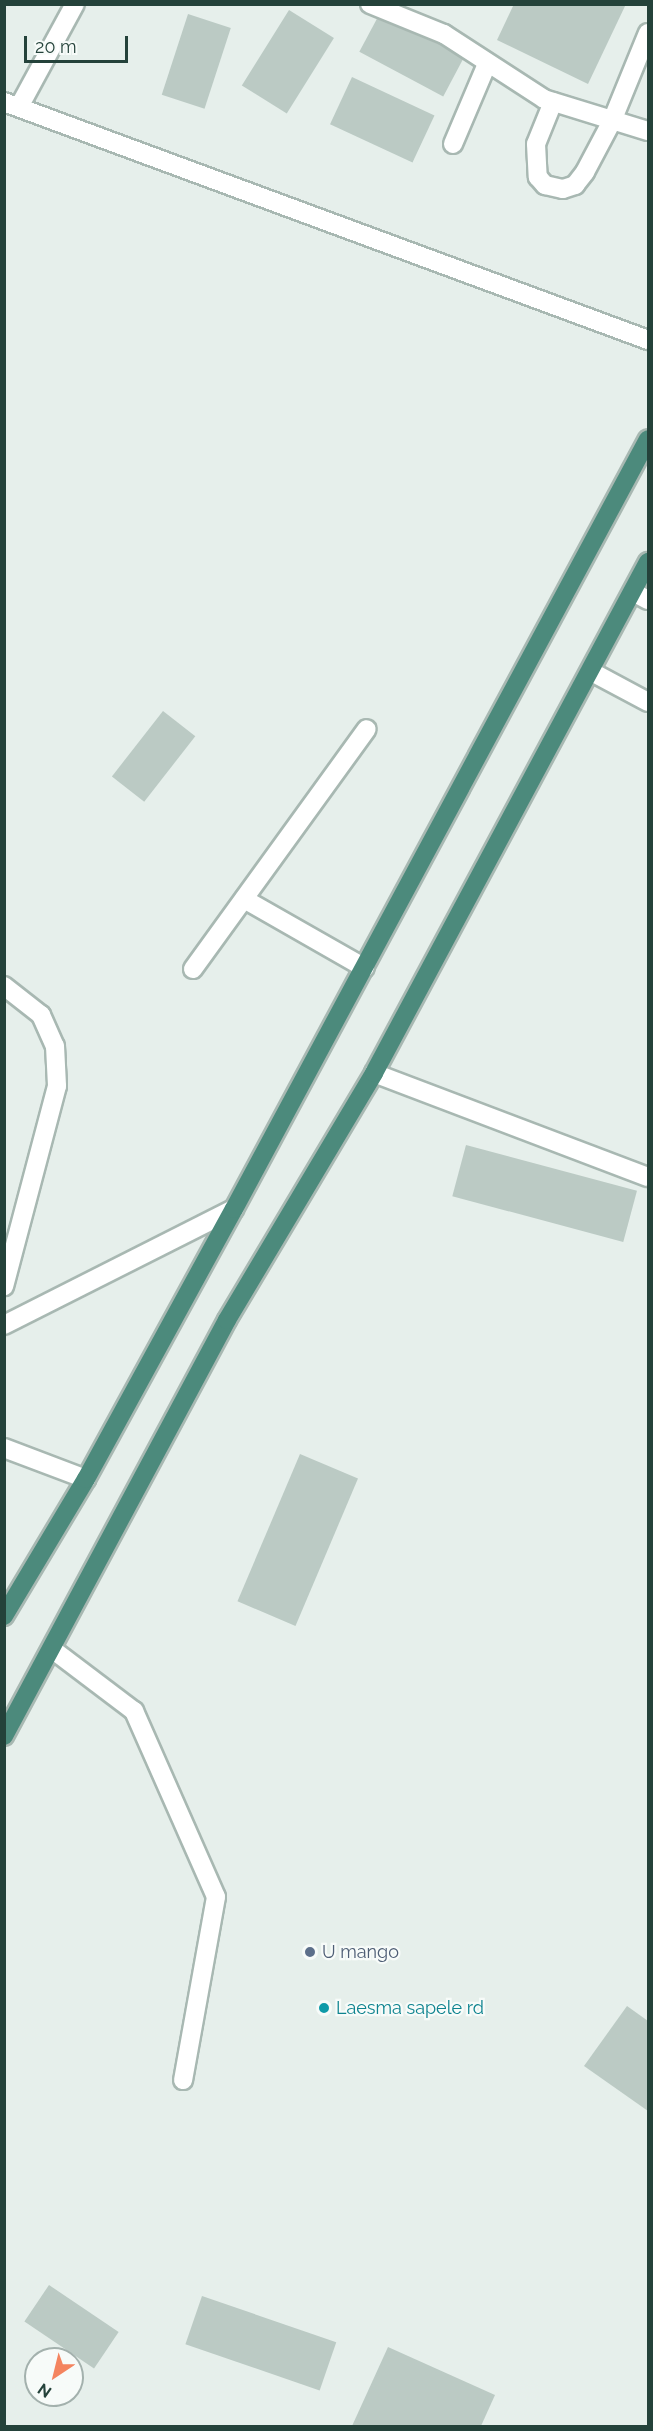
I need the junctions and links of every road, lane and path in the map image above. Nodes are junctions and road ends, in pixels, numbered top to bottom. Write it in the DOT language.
graph roads {
  1 [pos="75,4"];
  2 [pos="369,4"];
  3 [pos="648,33"];
  4 [pos="487,64"];
  5 [pos="552,102"];
  6 [pos="12,105"];
  7 [pos="612,121"];
  8 [pos="648,130"];
  9 [pos="453,144"];
  10 [pos="648,340"];
  11 [pos="648,439"];
  12 [pos="648,562"];
  13 [pos="641,596"];
  14 [pos="590,671"];
  15 [pos="648,702"];
  16 [pos="367,729"];
  17 [pos="244,899"];
  18 [pos="365,968"];
  19 [pos="192,969"];
  20 [pos="4,986"];
  21 [pos="374,1073"];
  22 [pos="648,1177"];
  23 [pos="234,1209"];
  24 [pos="4,1286"];
  25 [pos="4,1325"];
  26 [pos="4,1448"];
  27 [pos="86,1479"];
  28 [pos="4,1616"];
  29 [pos="52,1648"];
  30 [pos="4,1736"];
  31 [pos="183,2080"];
  1 -- 6 [label="street"];
  2 -- 4 [label="street"];
  3 -- 7 [label="street"];
  4 -- 5 [label="street"];
  4 -- 9 [label="street"];
  5 -- 7 [label="street"];
  5 -- 7 [label="street"];
  6 -- 10 [label="street"];
  7 -- 8 [label="street"];
  11 -- 18 [label="highway"];
  12 -- 13 [label="highway"];
  13 -- 14 [label="highway"];
  14 -- 15 [label="street"];
  14 -- 21 [label="highway"];
  16 -- 17 [label="street"];
  17 -- 18 [label="street"];
  17 -- 19 [label="street"];
  18 -- 23 [label="highway"];
  20 -- 24 [label="street"];
  21 -- 22 [label="street"];
  21 -- 29 [label="highway"];
  23 -- 25 [label="street"];
  23 -- 27 [label="highway"];
  26 -- 27 [label="street"];
  27 -- 28 [label="highway"];
  29 -- 30 [label="highway"];
  29 -- 31 [label="street"];
}
